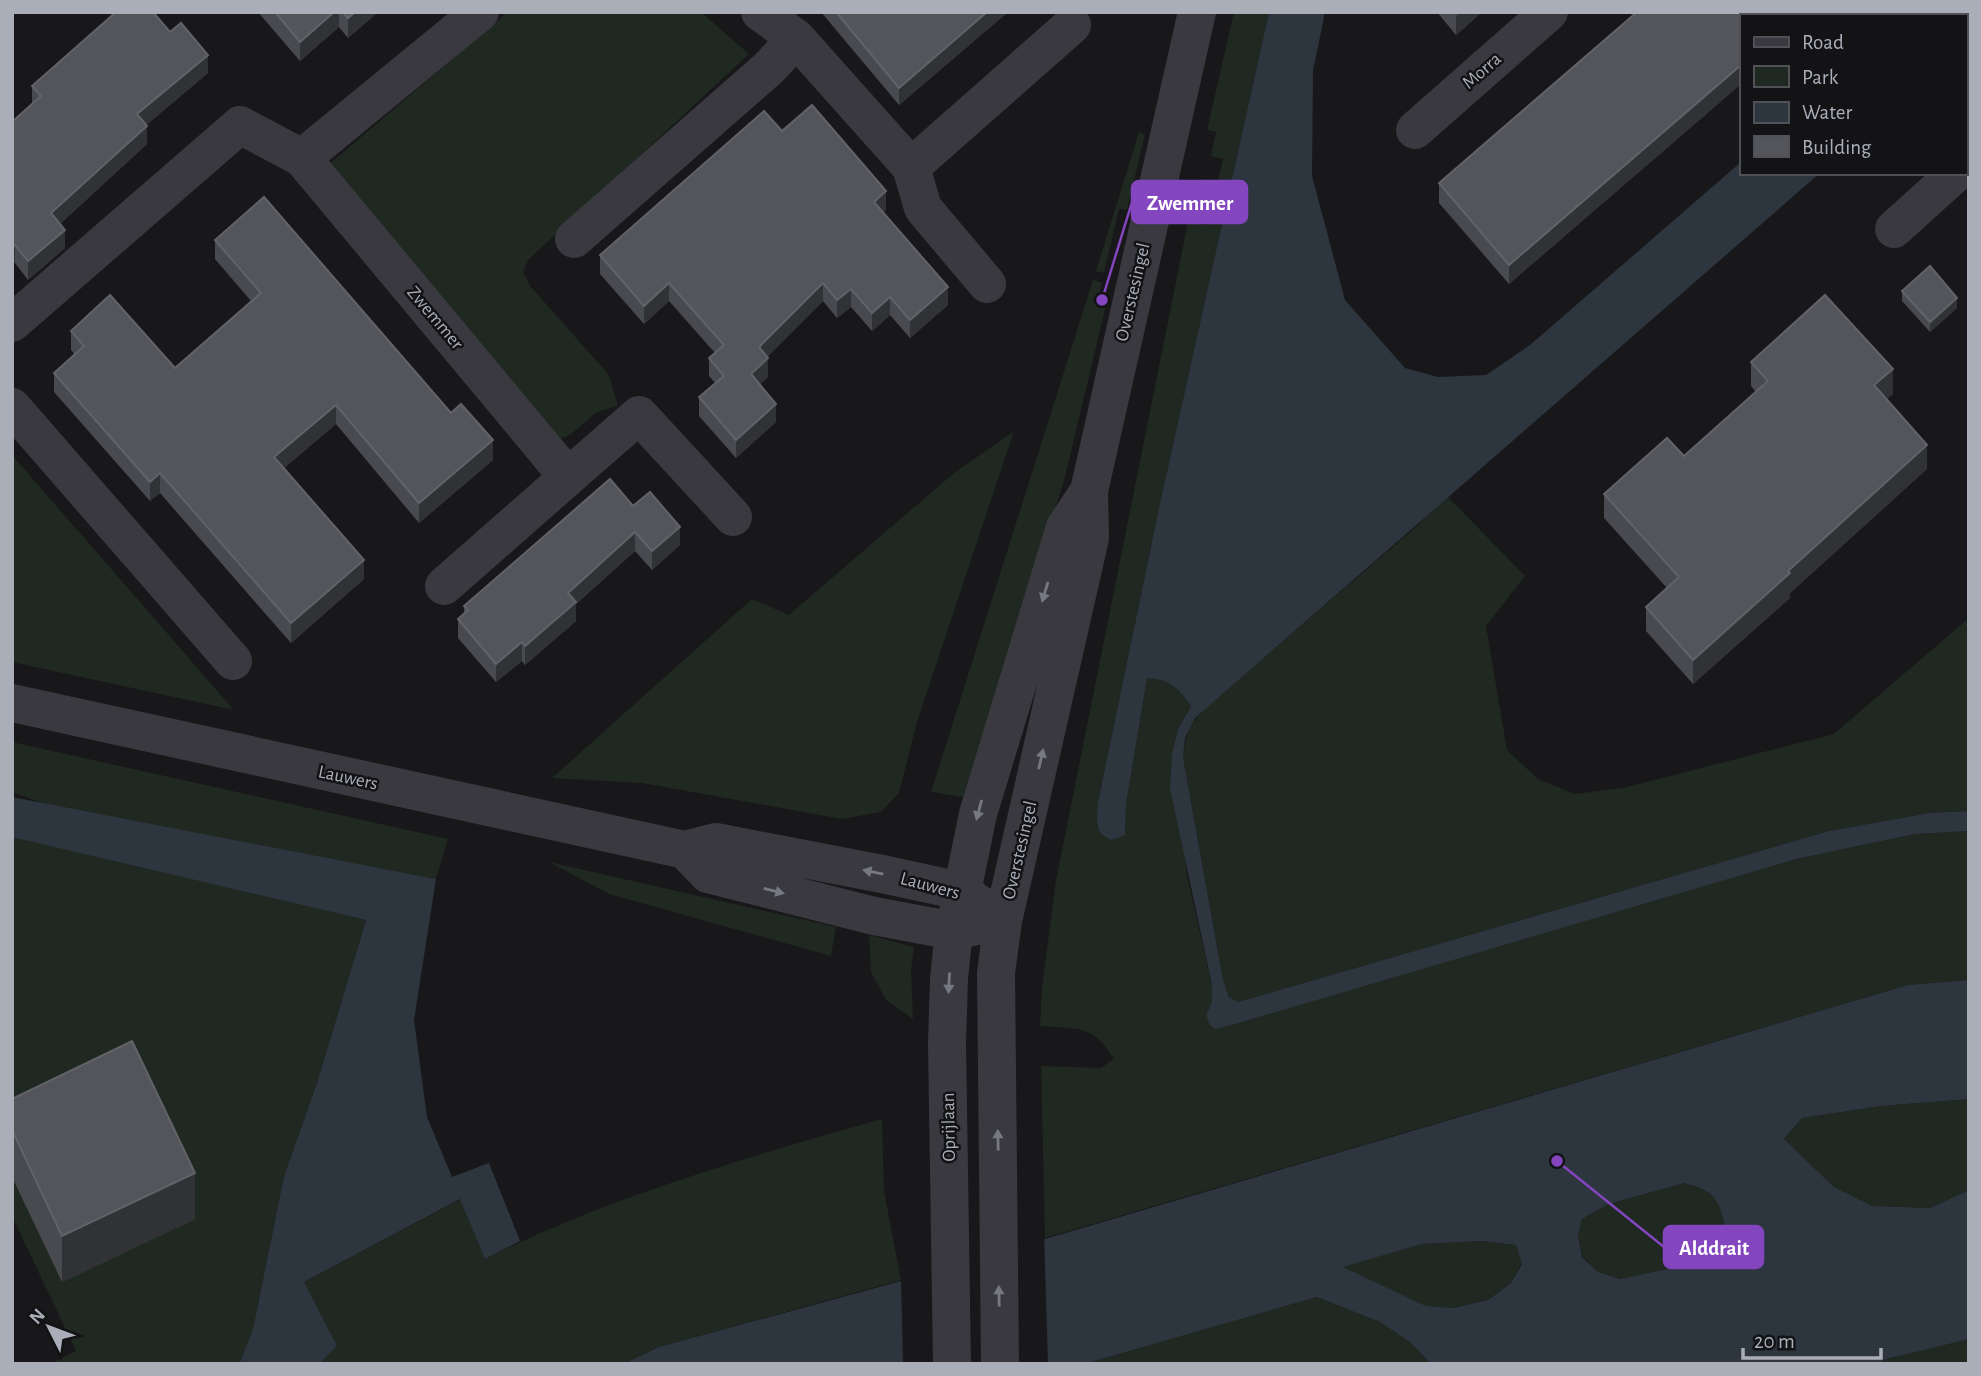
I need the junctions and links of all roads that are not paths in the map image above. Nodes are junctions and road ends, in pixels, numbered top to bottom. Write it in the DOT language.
graph roads {
  1 [pos="480,12"];
  2 [pos="760,12"];
  3 [pos="1197,12"];
  4 [pos="1549,12"];
  5 [pos="1072,25"];
  6 [pos="796,38"];
  7 [pos="1415,130"];
  8 [pos="302,158"];
  9 [pos="911,167"];
  10 [pos="1954,175"];
  11 [pos="1894,229"];
  12 [pos="574,239"];
  13 [pos="987,284"];
  14 [pos="12,323"];
  15 [pos="12,407"];
  16 [pos="568,477"];
  17 [pos="1089,491"];
  18 [pos="733,517"];
  19 [pos="444,586"];
  20 [pos="233,661"];
  21 [pos="12,703"];
  22 [pos="685,850"];
  23 [pos="961,891"];
  24 [pos="1003,921"];
  25 [pos="954,931"];
  26 [pos="952,1364"];
  27 [pos="1000,1364"];
  1 -- 8 [label="street"];
  2 -- 6 [label="street"];
  3 -- 17 [label="street, Overstesingel"];
  4 -- 7 [label="street, Morra"];
  5 -- 9 [label="street"];
  6 -- 9 [label="street"];
  6 -- 12 [label="street"];
  8 -- 14 [label="street, Zwemmer"];
  8 -- 16 [label="street, Zwemmer"];
  9 -- 13 [label="street"];
  10 -- 11 [label="street"];
  15 -- 20 [label="street"];
  16 -- 18 [label="street"];
  16 -- 19 [label="street"];
  17 -- 23 [label="street, Overstesingel, one-way"];
  24 -- 17 [label="street, Overstesingel, one-way"];
  21 -- 22 [label="street, Lauwers"];
  23 -- 22 [label="street, Lauwers, one-way"];
  22 -- 25 [label="street, Lauwers, one-way"];
  23 -- 24 [label="street, Lauwers"];
  23 -- 25 [label="street, Oprijlaan"];
  24 -- 25 [label="street, Lauwers"];
  27 -- 24 [label="street, one-way"];
  25 -- 26 [label="street, Oprijlaan, one-way"];
}
